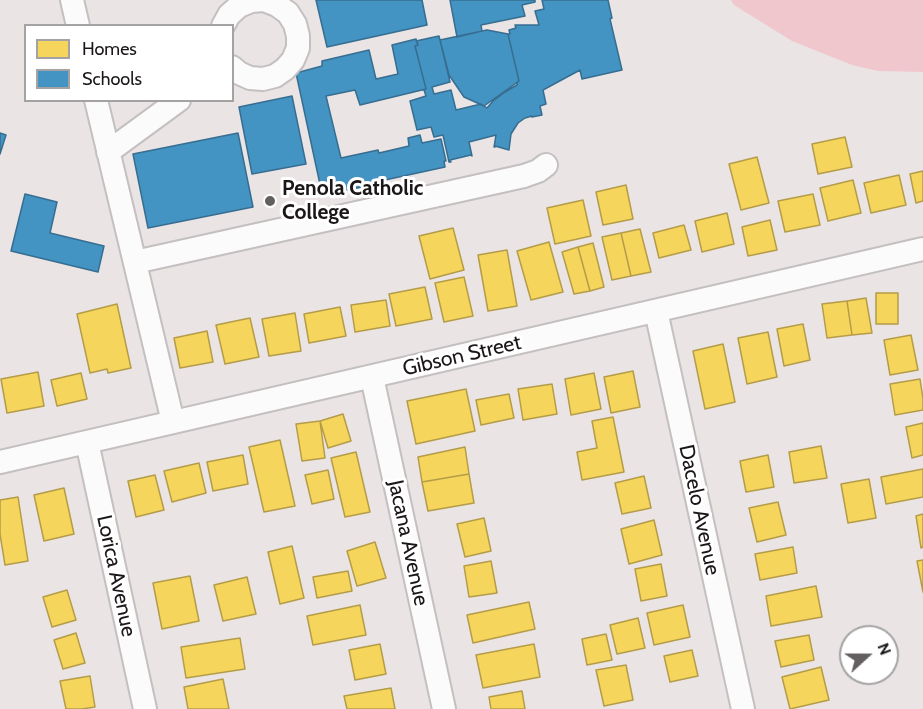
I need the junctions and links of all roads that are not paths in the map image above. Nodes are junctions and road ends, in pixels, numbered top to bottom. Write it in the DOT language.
graph roads {
  1 [pos="72,0"];
  2 [pos="78,24"];
  3 [pos="224,24"];
  4 [pos="238,75"];
  5 [pos="96,102"];
  6 [pos="176,102"];
  7 [pos="108,152"];
  8 [pos="546,165"];
  9 [pos="923,249"];
  10 [pos="135,262"];
  11 [pos="656,311"];
  12 [pos="372,377"];
  13 [pos="173,422"];
  14 [pos="87,442"];
  15 [pos="0,462"];
  16 [pos="145,709"];
  17 [pos="444,709"];
  18 [pos="742,709"];
  1 -- 2 [label="street"];
  3 -- 4 [label="street"];
  5 -- 7 [label="street"];
  6 -- 7 [label="street"];
  7 -- 10 [label="street"];
  8 -- 10 [label="street"];
  9 -- 11 [label="street, Gibson Street"];
  10 -- 13 [label="street"];
  11 -- 12 [label="street, Gibson Street"];
  11 -- 18 [label="street, Dacelo Avenue"];
  12 -- 13 [label="street, Gibson Street"];
  12 -- 17 [label="street, Jacana Avenue"];
  13 -- 14 [label="street, Gibson Street"];
  14 -- 15 [label="street, Gibson Street"];
  14 -- 16 [label="street, Lorica Avenue"];
}
